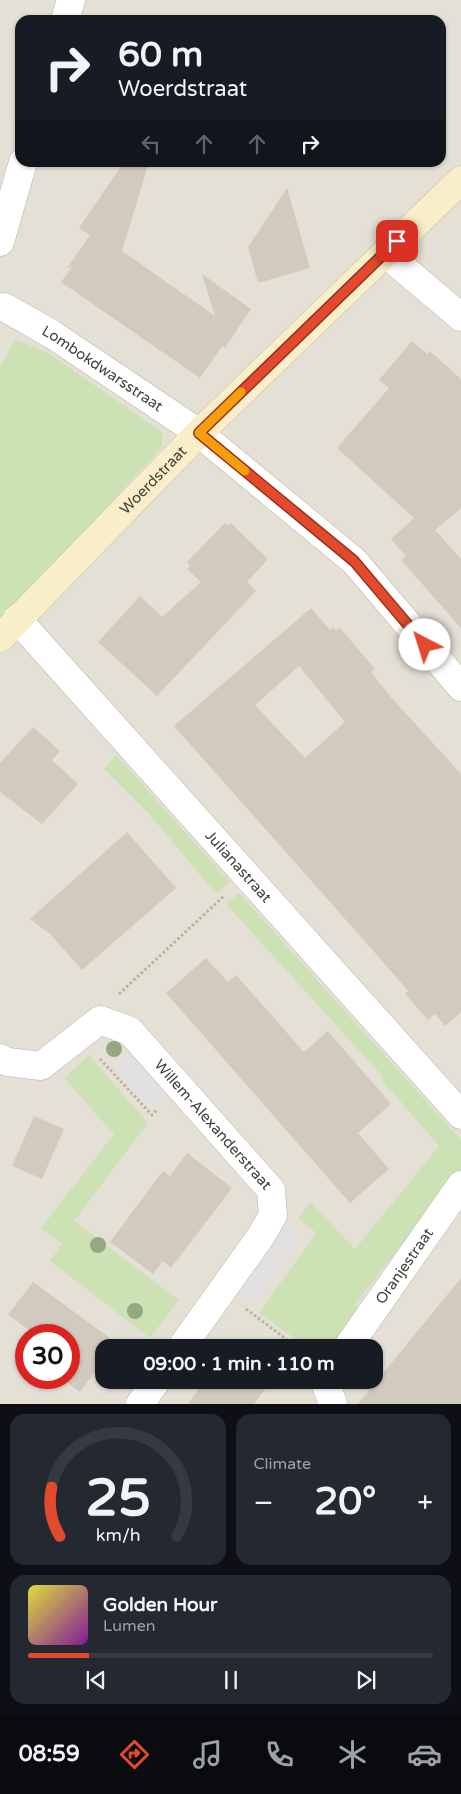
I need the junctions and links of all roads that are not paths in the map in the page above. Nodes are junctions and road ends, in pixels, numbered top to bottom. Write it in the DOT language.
graph roads {
  1 [pos="71,0"];
  2 [pos="66,15"];
  3 [pos="21,167"];
  4 [pos="461,180"];
  5 [pos="0,242"];
  6 [pos="385,253"];
  7 [pos="1,304"];
  8 [pos="461,317"];
  9 [pos="199,433"];
  10 [pos="8,628"];
  11 [pos="461,687"];
  12 [pos="0,1058"];
  13 [pos="461,1115"];
  14 [pos="461,1185"];
  15 [pos="186,1339"];
  16 [pos="353,1339"];
  17 [pos="151,1389"];
  18 [pos="140,1404"];
  1 -- 2 [label="street"];
  3 -- 5 [label="street"];
  4 -- 6 [label="street, Woerdstraat"];
  6 -- 8 [label="street"];
  6 -- 9 [label="street, Woerdstraat"];
  7 -- 9 [label="street, Lombokdwarsstraat"];
  9 -- 10 [label="street, Woerdstraat"];
  9 -- 11 [label="street, Lombokdwarsstraat"];
  10 -- 13 [label="street, Julianastraat"];
  12 -- 15 [label="street, Willem-Alexanderstraat"];
  14 -- 16 [label="street, Oranjestraat"];
  17 -- 18 [label="street"];
}
